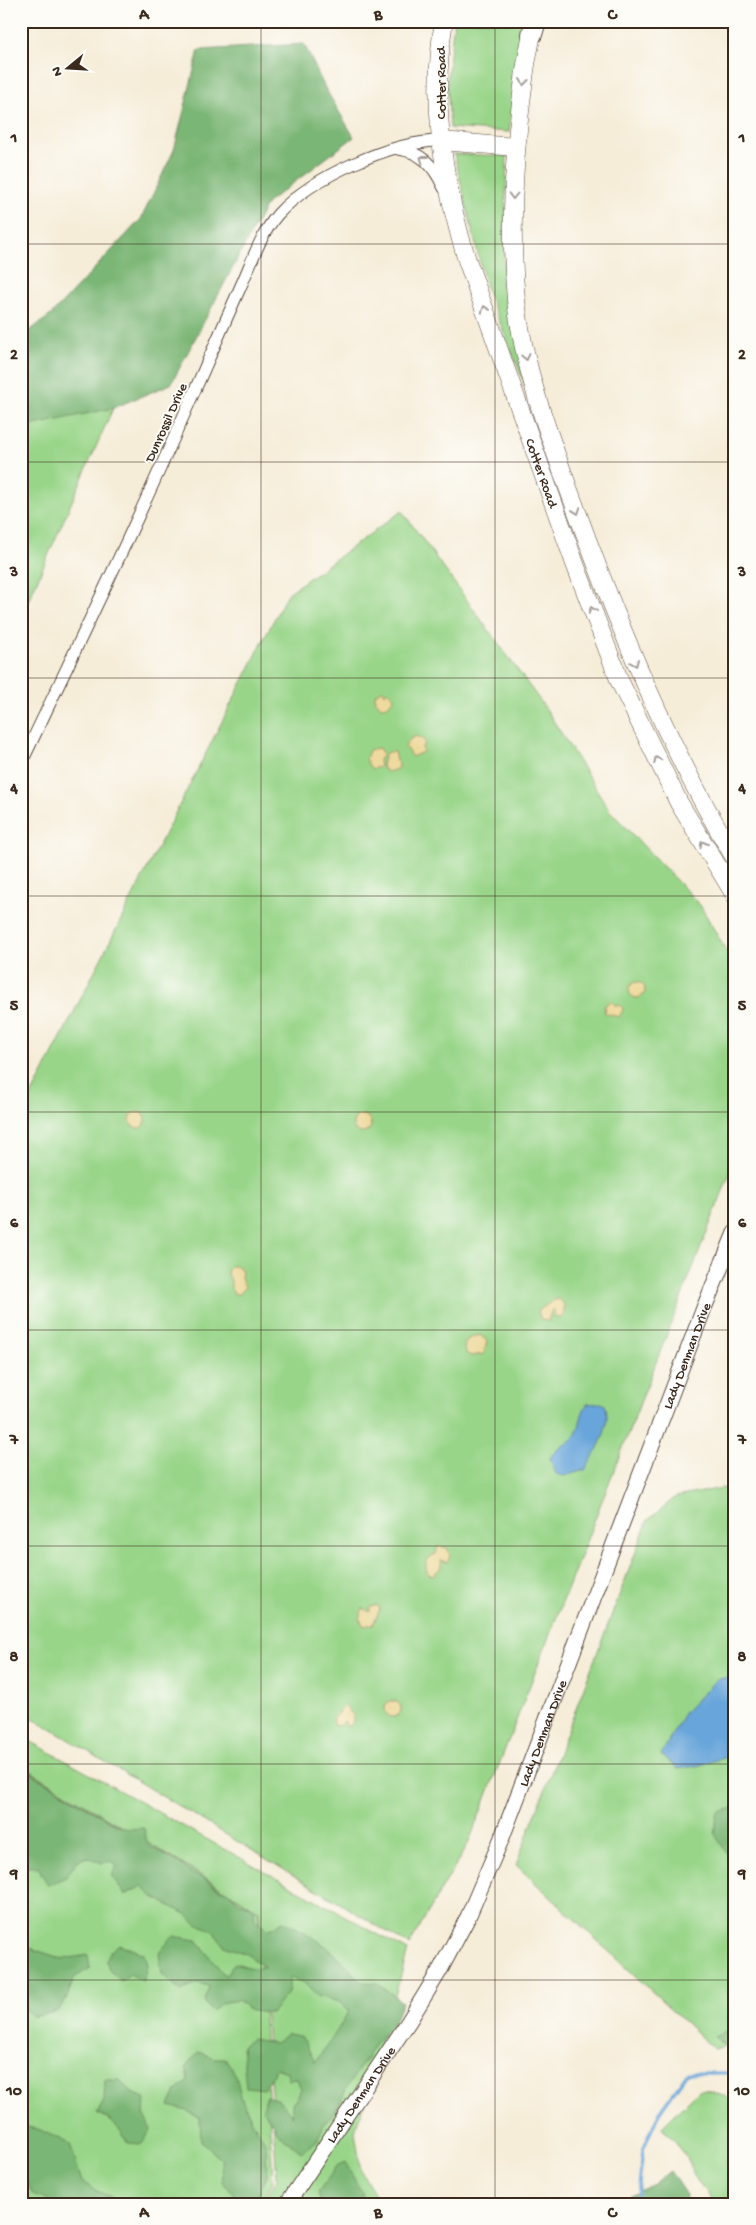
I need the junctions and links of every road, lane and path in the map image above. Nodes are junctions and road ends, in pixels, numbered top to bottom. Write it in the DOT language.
graph roads {
  1 [pos="440,21"];
  2 [pos="444,21"];
  3 [pos="534,25"];
  4 [pos="440,45"];
  5 [pos="441,141"];
  6 [pos="516,147"];
  7 [pos="395,149"];
  8 [pos="454,215"];
  9 [pos="21,764"];
  10 [pos="735,858"];
  11 [pos="735,895"];
  12 [pos="735,1233"];
  13 [pos="287,2204"];
  1 -- 4 [label="street"];
  2 -- 4 [label="main road, Cotter Road"];
  3 -- 6 [label="main road, Cotter Road, one-way"];
  4 -- 5 [label="main road, Cotter Road"];
  5 -- 6 [label="main road"];
  5 -- 7 [label="street, Dunrossil Drive"];
  5 -- 8 [label="main road, Cotter Road"];
  6 -- 10 [label="main road, Cotter Road, one-way"];
  8 -- 7 [label="street, one-way"];
  7 -- 9 [label="street, Dunrossil Drive"];
  11 -- 8 [label="main road, Cotter Road, one-way"];
  12 -- 13 [label="street, Lady Denman Drive"];
}
